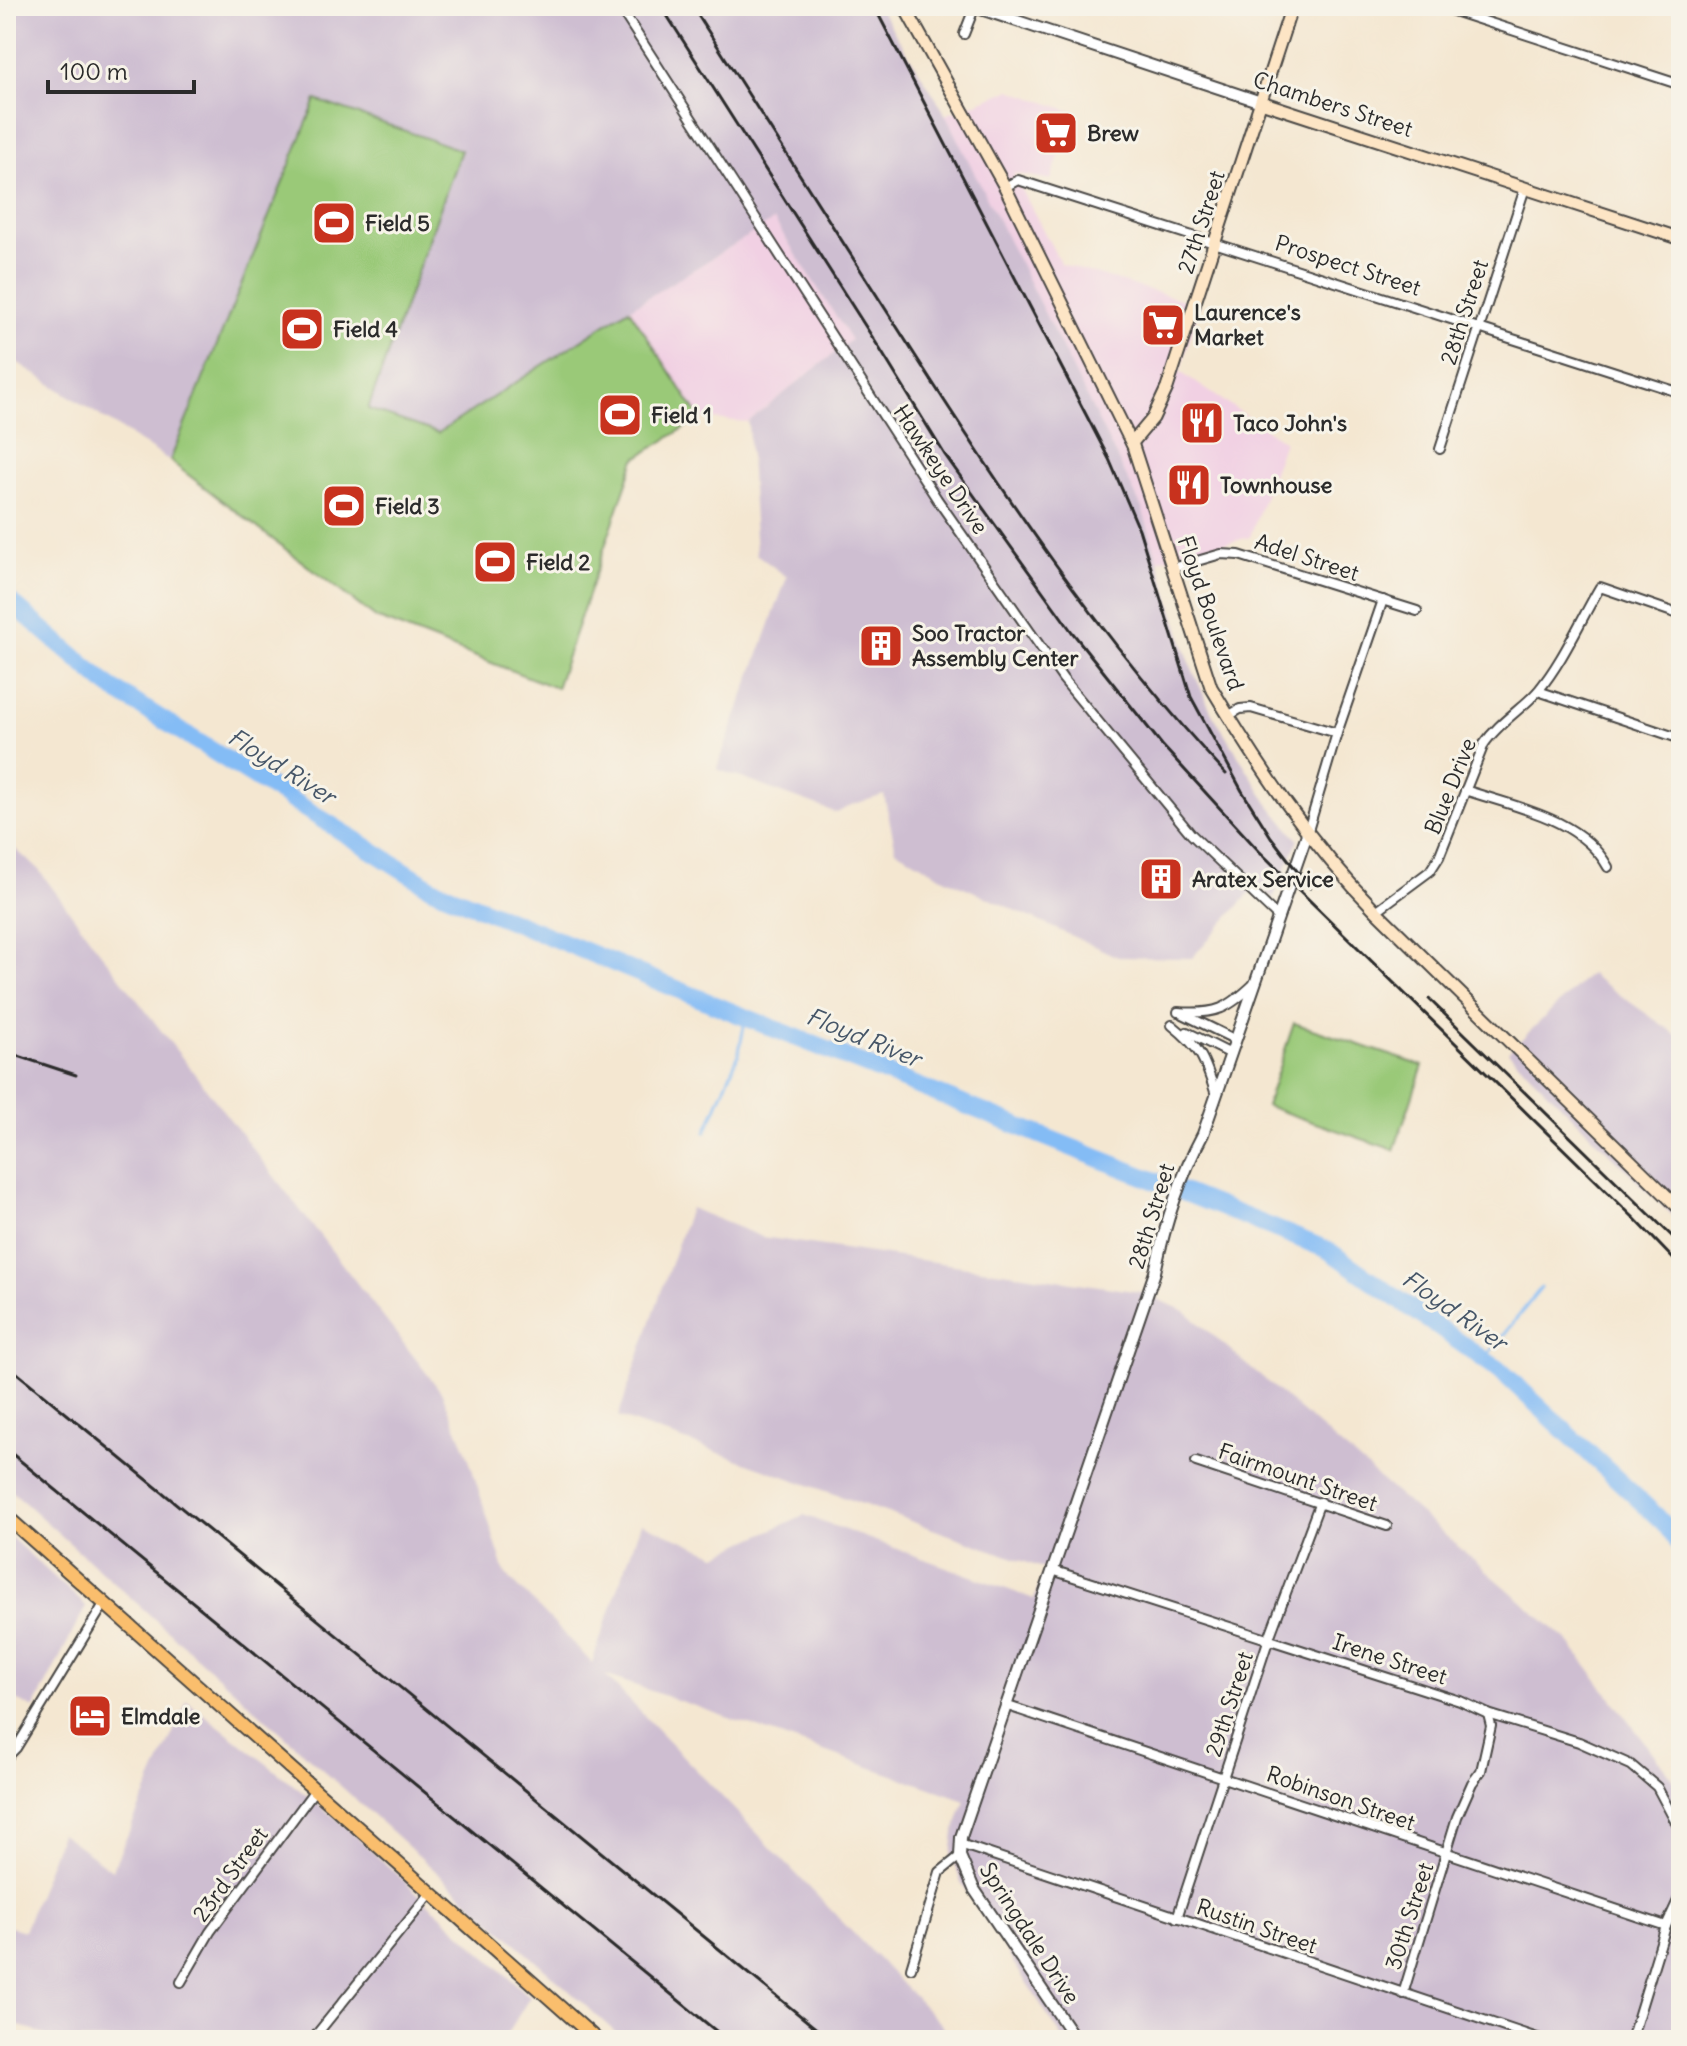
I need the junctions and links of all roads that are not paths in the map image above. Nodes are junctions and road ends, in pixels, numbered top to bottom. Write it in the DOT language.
graph roads {
  1 [pos="619,6"];
  2 [pos="904,6"];
  3 [pos="974,6"];
  4 [pos="1292,6"];
  5 [pos="1438,6"];
  6 [pos="964,34"];
  7 [pos="1681,85"];
  8 [pos="1261,102"];
  9 [pos="1005,187"];
  10 [pos="1525,188"];
  11 [pos="1681,239"];
  12 [pos="1215,242"];
  13 [pos="1481,326"];
  14 [pos="1681,379"];
  15 [pos="1679,392"];
  16 [pos="1132,443"];
  17 [pos="1440,449"];
  18 [pos="1173,568"];
  19 [pos="1383,600"];
  20 [pos="1417,611"];
  21 [pos="1681,615"];
  22 [pos="1538,691"];
  23 [pos="1228,716"];
  24 [pos="1337,733"];
  25 [pos="1681,739"];
  26 [pos="1465,790"];
  27 [pos="1307,834"];
  28 [pos="1608,867"];
  29 [pos="1376,911"];
  30 [pos="1278,917"];
  31 [pos="1256,982"];
  32 [pos="1236,1040"];
  33 [pos="1231,1054"];
  34 [pos="1216,1095"];
  35 [pos="1681,1210"];
  36 [pos="1196,1462"];
  37 [pos="1320,1502"];
  38 [pos="6,1516"];
  39 [pos="1387,1526"];
  40 [pos="1052,1570"];
  41 [pos="104,1604"];
  42 [pos="1269,1638"];
  43 [pos="1005,1705"];
  44 [pos="1488,1714"];
  45 [pos="6,1758"];
  46 [pos="1224,1777"];
  47 [pos="314,1791"];
  48 [pos="1681,1832"];
  49 [pos="960,1850"];
  50 [pos="1448,1854"];
  51 [pos="430,1894"];
  52 [pos="1681,1894"];
  53 [pos="1177,1918"];
  54 [pos="1666,1926"];
  55 [pos="911,1968"];
  56 [pos="181,1982"];
  57 [pos="1403,1994"];
  58 [pos="312,2040"];
  59 [pos="597,2040"];
  60 [pos="1076,2040"];
  61 [pos="1543,2040"];
  62 [pos="1631,2040"];
  1 -- 30 [label="street, Hawkeye Drive"];
  2 -- 9 [label="main road, Floyd Boulevard"];
  3 -- 6 [label="street"];
  3 -- 8 [label="street, Chambers Street"];
  4 -- 8 [label="main road, 27th Street"];
  5 -- 7 [label="street"];
  8 -- 10 [label="main road, Chambers Street"];
  8 -- 12 [label="main road, 27th Street"];
  9 -- 12 [label="street, Prospect Street"];
  9 -- 16 [label="main road, Floyd Boulevard"];
  10 -- 11 [label="main road, Chambers Street"];
  10 -- 13 [label="street, 28th Street"];
  12 -- 13 [label="street, Prospect Street"];
  12 -- 16 [label="main road, 27th Street"];
  13 -- 15 [label="street, Prospect Street"];
  13 -- 17 [label="street, 28th Street"];
  14 -- 15 [label="street"];
  16 -- 18 [label="main road, Floyd Boulevard"];
  18 -- 19 [label="street, Adel Street"];
  18 -- 23 [label="main road, Floyd Boulevard"];
  19 -- 20 [label="street, Adel Street"];
  19 -- 24 [label="street, 28th Street"];
  21 -- 22 [label="street, Blue Drive"];
  22 -- 25 [label="street"];
  22 -- 26 [label="street, Blue Drive"];
  23 -- 24 [label="street"];
  23 -- 27 [label="main road, Floyd Boulevard"];
  24 -- 27 [label="street, 28th Street"];
  26 -- 28 [label="street"];
  26 -- 29 [label="street, Blue Drive"];
  27 -- 29 [label="main road, Floyd Boulevard"];
  27 -- 30 [label="street, 28th Street"];
  29 -- 35 [label="main road, Floyd Boulevard"];
  30 -- 31 [label="street, 28th Street"];
  31 -- 32 [label="street, 28th Street"];
  31 -- 32 [label="street"];
  32 -- 33 [label="street, 28th Street"];
  33 -- 34 [label="street, 28th Street"];
  33 -- 34 [label="street"];
  34 -- 40 [label="street, 28th Street"];
  36 -- 37 [label="street, Fairmount Street"];
  37 -- 39 [label="street, Fairmount Street"];
  37 -- 42 [label="street, 29th Street"];
  38 -- 41 [label="main road"];
  40 -- 42 [label="street, Irene Street"];
  40 -- 43 [label="street, 28th Street"];
  41 -- 45 [label="street"];
  41 -- 47 [label="main road"];
  42 -- 44 [label="street, Irene Street"];
  42 -- 46 [label="street, 29th Street"];
  43 -- 46 [label="street, Robinson Street"];
  43 -- 49 [label="street, 28th Street"];
  44 -- 48 [label="street, Irene Street"];
  44 -- 50 [label="street, 30th Street"];
  46 -- 50 [label="street, Robinson Street"];
  46 -- 53 [label="street, 29th Street"];
  47 -- 51 [label="main road"];
  47 -- 56 [label="street, 23rd Street"];
  49 -- 53 [label="street, Rustin Street"];
  49 -- 55 [label="street"];
  49 -- 60 [label="street, Springdale Drive"];
  50 -- 54 [label="street, Robinson Street"];
  50 -- 57 [label="street, 30th Street"];
  51 -- 58 [label="street"];
  51 -- 59 [label="main road"];
  52 -- 54 [label="street"];
  53 -- 57 [label="street, Rustin Street"];
  54 -- 62 [label="street"];
  57 -- 61 [label="street, Rustin Street"];
}
